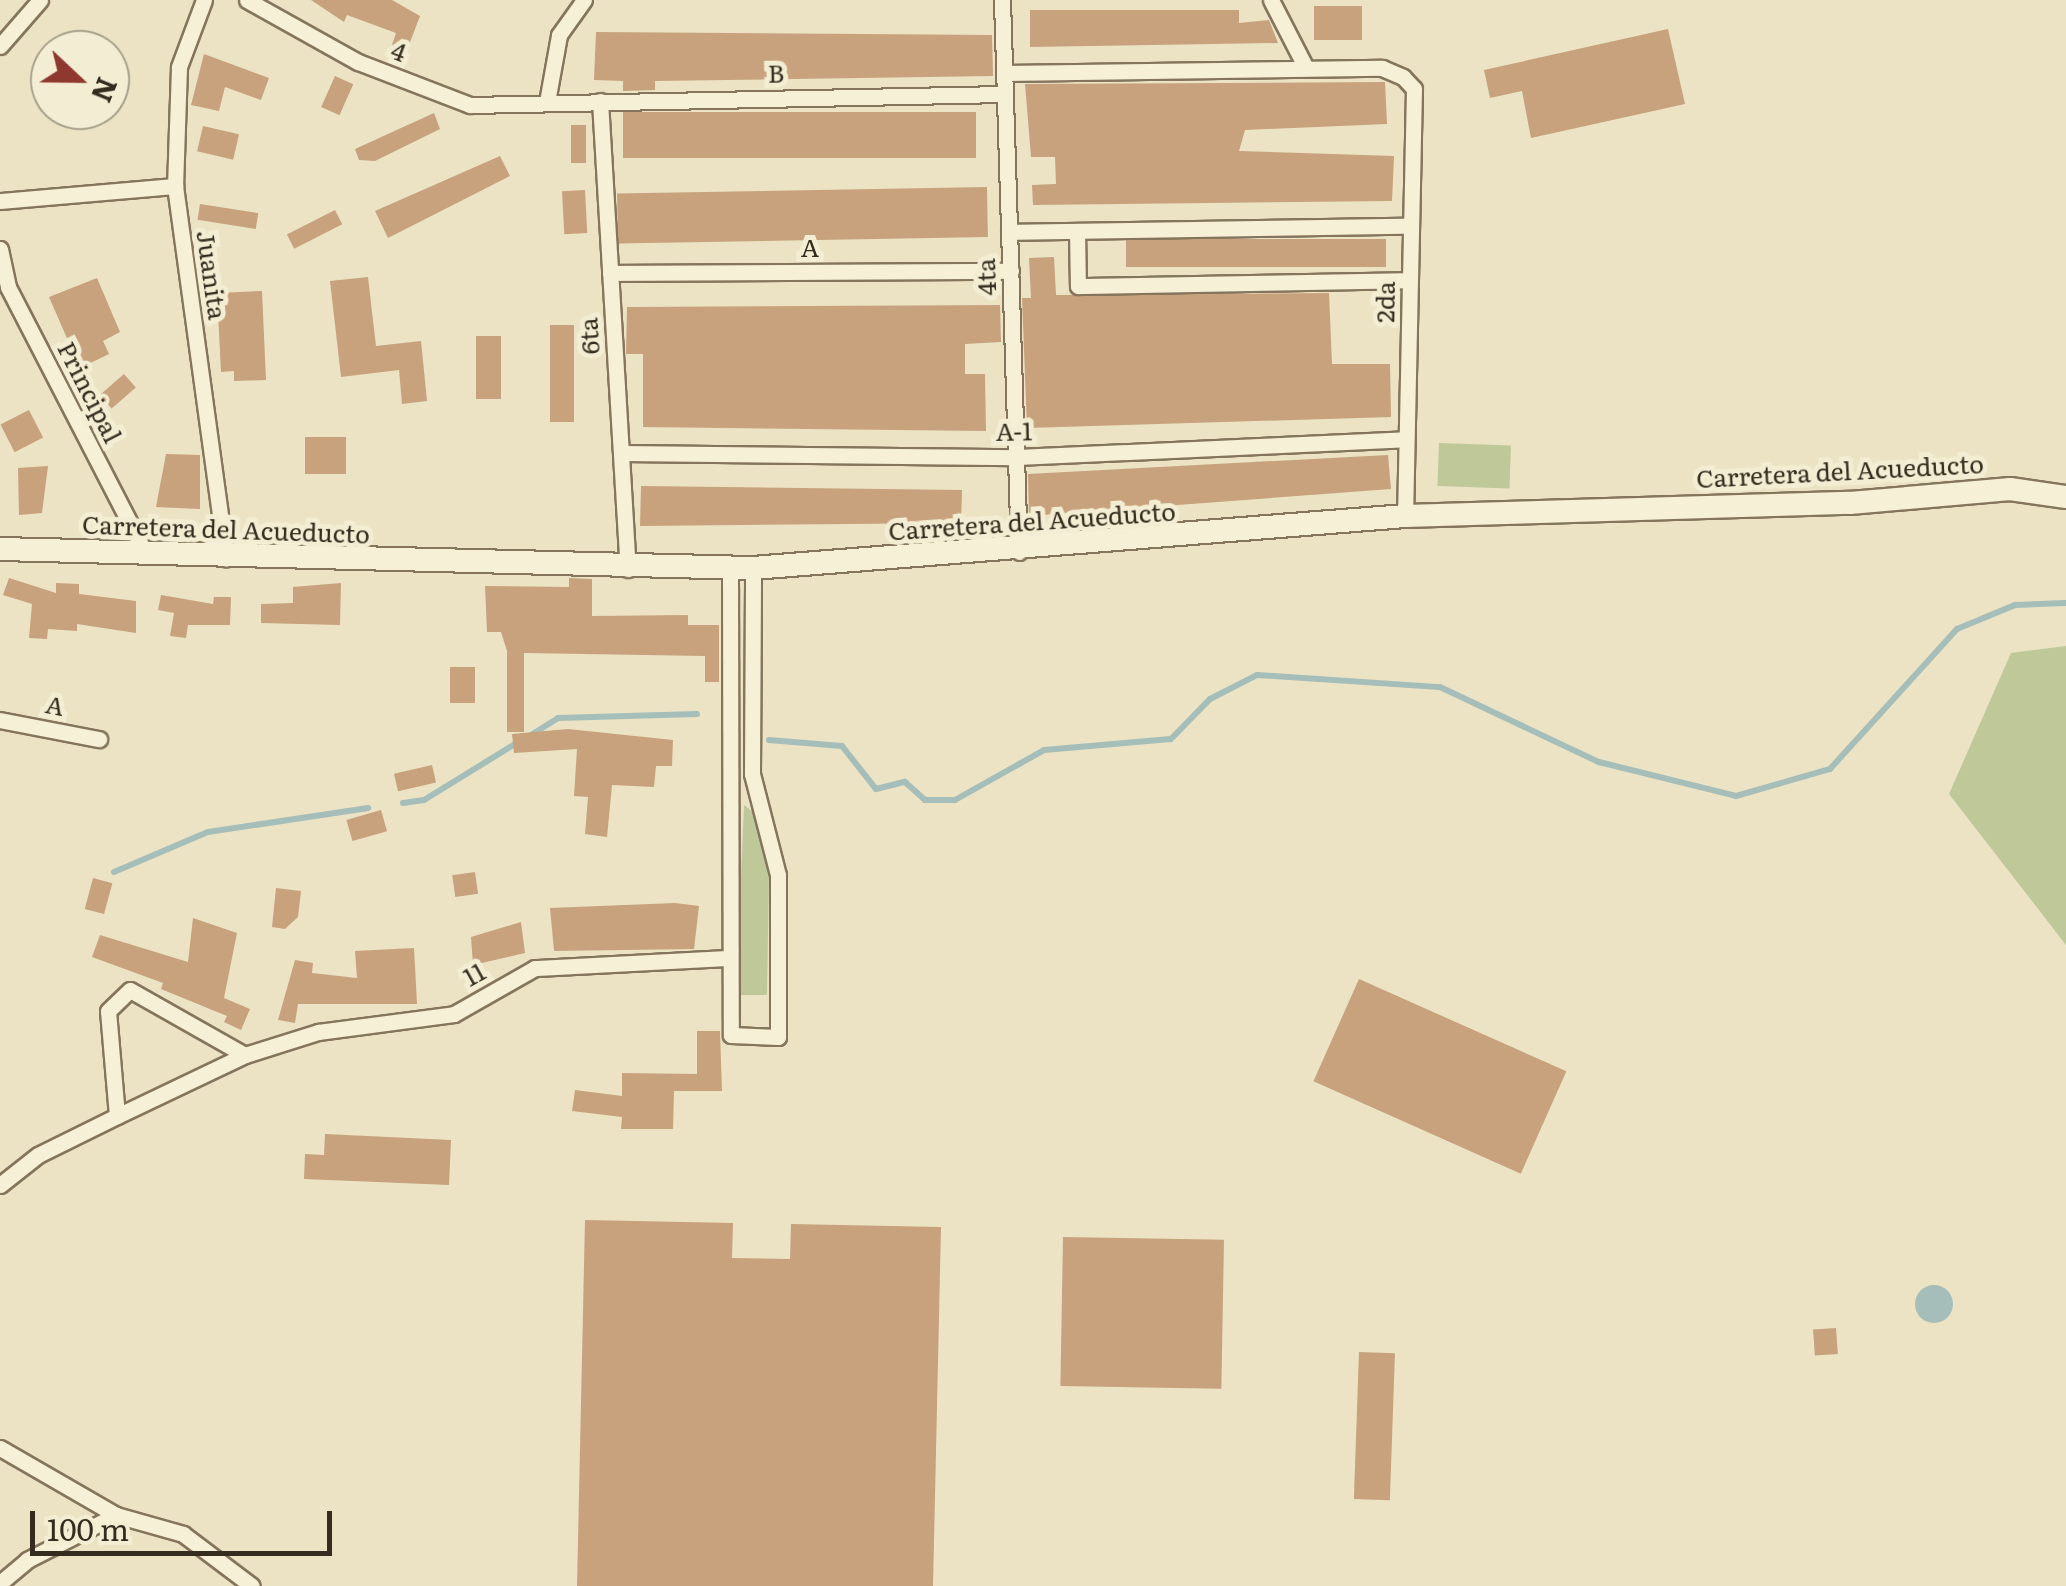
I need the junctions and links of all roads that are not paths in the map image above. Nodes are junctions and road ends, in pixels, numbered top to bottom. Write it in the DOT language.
graph roads {
  1 [pos="40,0"];
  2 [pos="204,0"];
  3 [pos="247,0"];
  4 [pos="584,0"];
  5 [pos="1002,0"];
  6 [pos="1271,0"];
  7 [pos="0,46"];
  8 [pos="1306,68"];
  9 [pos="1004,72"];
  10 [pos="1005,94"];
  11 [pos="600,101"];
  12 [pos="548,102"];
  13 [pos="175,186"];
  14 [pos="0,201"];
  15 [pos="1411,226"];
  16 [pos="1077,231"];
  17 [pos="1010,232"];
  18 [pos="0,249"];
  19 [pos="1011,270"];
  20 [pos="610,273"];
  21 [pos="1410,280"];
  22 [pos="1406,439"];
  23 [pos="622,453"];
  24 [pos="1016,457"];
  25 [pos="2066,497"];
  26 [pos="1405,516"];
  27 [pos="0,549"];
  28 [pos="1020,552"];
  29 [pos="146,554"];
  30 [pos="226,559"];
  31 [pos="741,568"];
  32 [pos="628,569"];
  33 [pos="0,720"];
  34 [pos="100,740"];
  35 [pos="729,958"];
  36 [pos="245,1055"];
  37 [pos="117,1116"];
  38 [pos="1,1184"];
  39 [pos="0,1448"];
  40 [pos="116,1515"];
  41 [pos="0,1583"];
  42 [pos="252,1586"];
  1 -- 7 [label="street"];
  2 -- 13 [label="street, Juanita"];
  3 -- 12 [label="street, 4"];
  4 -- 12 [label="street"];
  5 -- 9 [label="street, 4ta"];
  6 -- 8 [label="street"];
  8 -- 9 [label="street"];
  8 -- 15 [label="street, 2da"];
  9 -- 10 [label="street, 4ta"];
  10 -- 11 [label="street, B"];
  10 -- 17 [label="street, 4ta"];
  11 -- 12 [label="street, B"];
  11 -- 20 [label="street, 6ta"];
  13 -- 14 [label="street"];
  13 -- 30 [label="street, Juanita"];
  15 -- 16 [label="street"];
  15 -- 21 [label="street, 2da"];
  16 -- 17 [label="street"];
  16 -- 21 [label="street"];
  17 -- 19 [label="street, 4ta"];
  18 -- 29 [label="street, Principal"];
  19 -- 20 [label="street, A"];
  19 -- 24 [label="street, 4ta"];
  20 -- 23 [label="street, 6ta"];
  21 -- 22 [label="street, 2da"];
  22 -- 24 [label="street, A-1"];
  22 -- 26 [label="street, 2da"];
  23 -- 24 [label="street, A-1"];
  23 -- 32 [label="street, 6ta"];
  24 -- 28 [label="street, 4ta"];
  25 -- 26 [label="street, Carretera del Acueducto"];
  26 -- 28 [label="street, Carretera del Acueducto"];
  27 -- 29 [label="street, Carretera del Acueducto"];
  28 -- 31 [label="street, Carretera del Acueducto"];
  29 -- 30 [label="street, Carretera del Acueducto"];
  30 -- 32 [label="street, Carretera del Acueducto"];
  31 -- 32 [label="street, Carretera del Acueducto"];
  31 -- 35 [label="street"];
  31 -- 35 [label="street"];
  33 -- 34 [label="street, A"];
  35 -- 36 [label="street, 11"];
  36 -- 37 [label="street, 11"];
  36 -- 37 [label="street"];
  37 -- 38 [label="street, 11"];
  39 -- 40 [label="street"];
  40 -- 41 [label="street"];
  40 -- 42 [label="street"];
}
